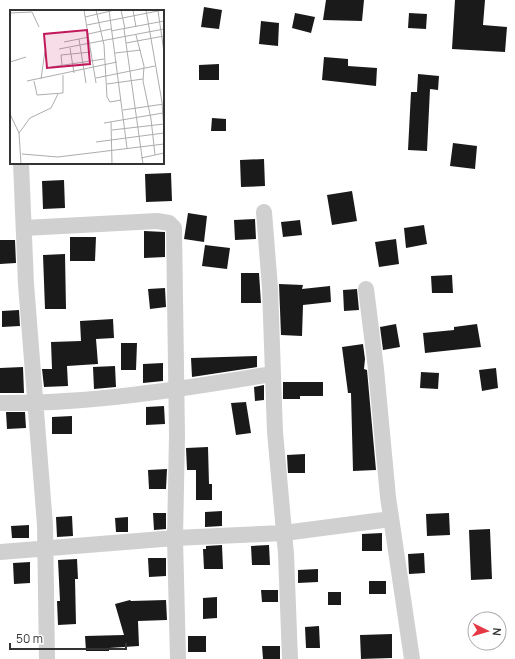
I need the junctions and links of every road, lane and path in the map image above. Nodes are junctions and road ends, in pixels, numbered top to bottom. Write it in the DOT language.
graph roads {
  1 [pos="21,164"];
  2 [pos="264,212"];
  3 [pos="24,228"];
  4 [pos="366,289"];
  5 [pos="272,374"];
  6 [pos="176,390"];
  7 [pos="0,403"];
  8 [pos="36,404"];
  9 [pos="391,519"];
  10 [pos="284,533"];
  11 [pos="175,538"];
  12 [pos="45,549"];
  13 [pos="0,552"];
  14 [pos="47,659"];
  15 [pos="178,659"];
  16 [pos="290,659"];
  17 [pos="412,659"];
  1 -- 3 [label="street"];
  2 -- 5 [label="street"];
  3 -- 6 [label="street"];
  3 -- 8 [label="street"];
  4 -- 9 [label="street"];
  5 -- 6 [label="street"];
  5 -- 10 [label="street"];
  6 -- 8 [label="street"];
  6 -- 11 [label="street"];
  7 -- 8 [label="street"];
  8 -- 12 [label="street"];
  9 -- 10 [label="street"];
  9 -- 17 [label="street"];
  10 -- 11 [label="street"];
  10 -- 16 [label="street"];
  11 -- 12 [label="street"];
  11 -- 15 [label="street"];
  12 -- 13 [label="street"];
  12 -- 14 [label="street"];
}
